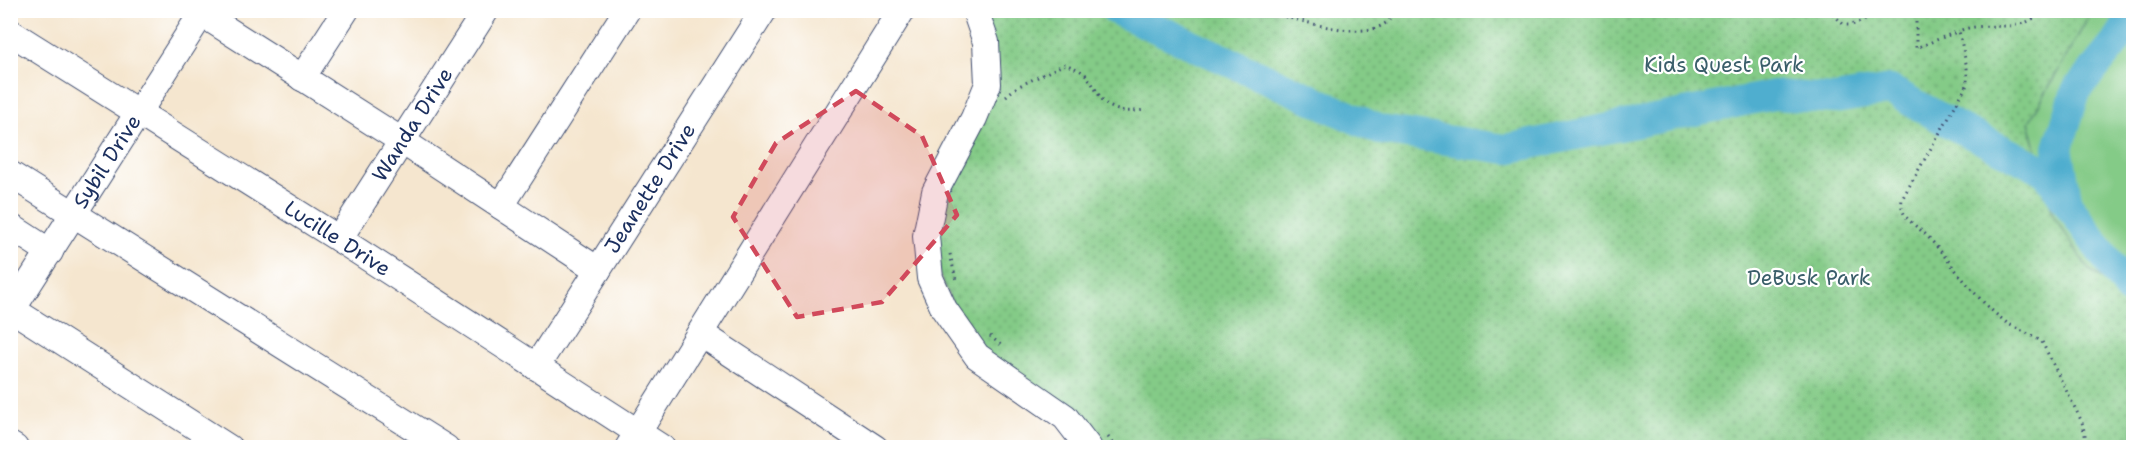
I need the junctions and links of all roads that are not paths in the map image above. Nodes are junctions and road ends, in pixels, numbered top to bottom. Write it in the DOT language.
graph roads {
  1 [pos="346,10"];
  2 [pos="486,10"];
  3 [pos="627,10"];
  4 [pos="764,10"];
  5 [pos="902,10"];
  6 [pos="975,10"];
  7 [pos="201,12"];
  8 [pos="10,32"];
  9 [pos="302,78"];
  10 [pos="139,112"];
  11 [pos="402,141"];
  12 [pos="10,174"];
  13 [pos="501,206"];
  14 [pos="73,214"];
  15 [pos="10,234"];
  16 [pos="339,239"];
  17 [pos="50,252"];
  18 [pos="598,270"];
  19 [pos="12,311"];
  20 [pos="700,333"];
  21 [pos="536,367"];
  22 [pos="633,440"];
  23 [pos="1097,440"];
  24 [pos="10,445"];
  25 [pos="15,447"];
  26 [pos="229,447"];
  27 [pos="446,447"];
  28 [pos="662,447"];
  29 [pos="875,447"];
  1 -- 9 [label="street"];
  2 -- 11 [label="street, Wanda Drive"];
  3 -- 13 [label="street"];
  4 -- 18 [label="street, Jeanette Drive"];
  5 -- 20 [label="street"];
  6 -- 23 [label="street"];
  7 -- 9 [label="street"];
  7 -- 10 [label="street, Sybil Drive"];
  8 -- 10 [label="street, Lucille Drive"];
  9 -- 11 [label="street"];
  10 -- 14 [label="street, Sybil Drive"];
  10 -- 16 [label="street, Lucille Drive"];
  11 -- 13 [label="street"];
  11 -- 16 [label="street, Wanda Drive"];
  12 -- 14 [label="street"];
  13 -- 18 [label="street"];
  14 -- 17 [label="street, Sybil Drive"];
  14 -- 27 [label="street"];
  15 -- 17 [label="street"];
  16 -- 21 [label="street, Lucille Drive"];
  17 -- 19 [label="street, Sybil Drive"];
  18 -- 21 [label="street, Jeanette Drive"];
  19 -- 26 [label="street"];
  20 -- 22 [label="street"];
  20 -- 29 [label="street"];
  21 -- 22 [label="street, Lucille Drive"];
  22 -- 28 [label="street, Lucille Drive"];
  24 -- 25 [label="street"];
}
